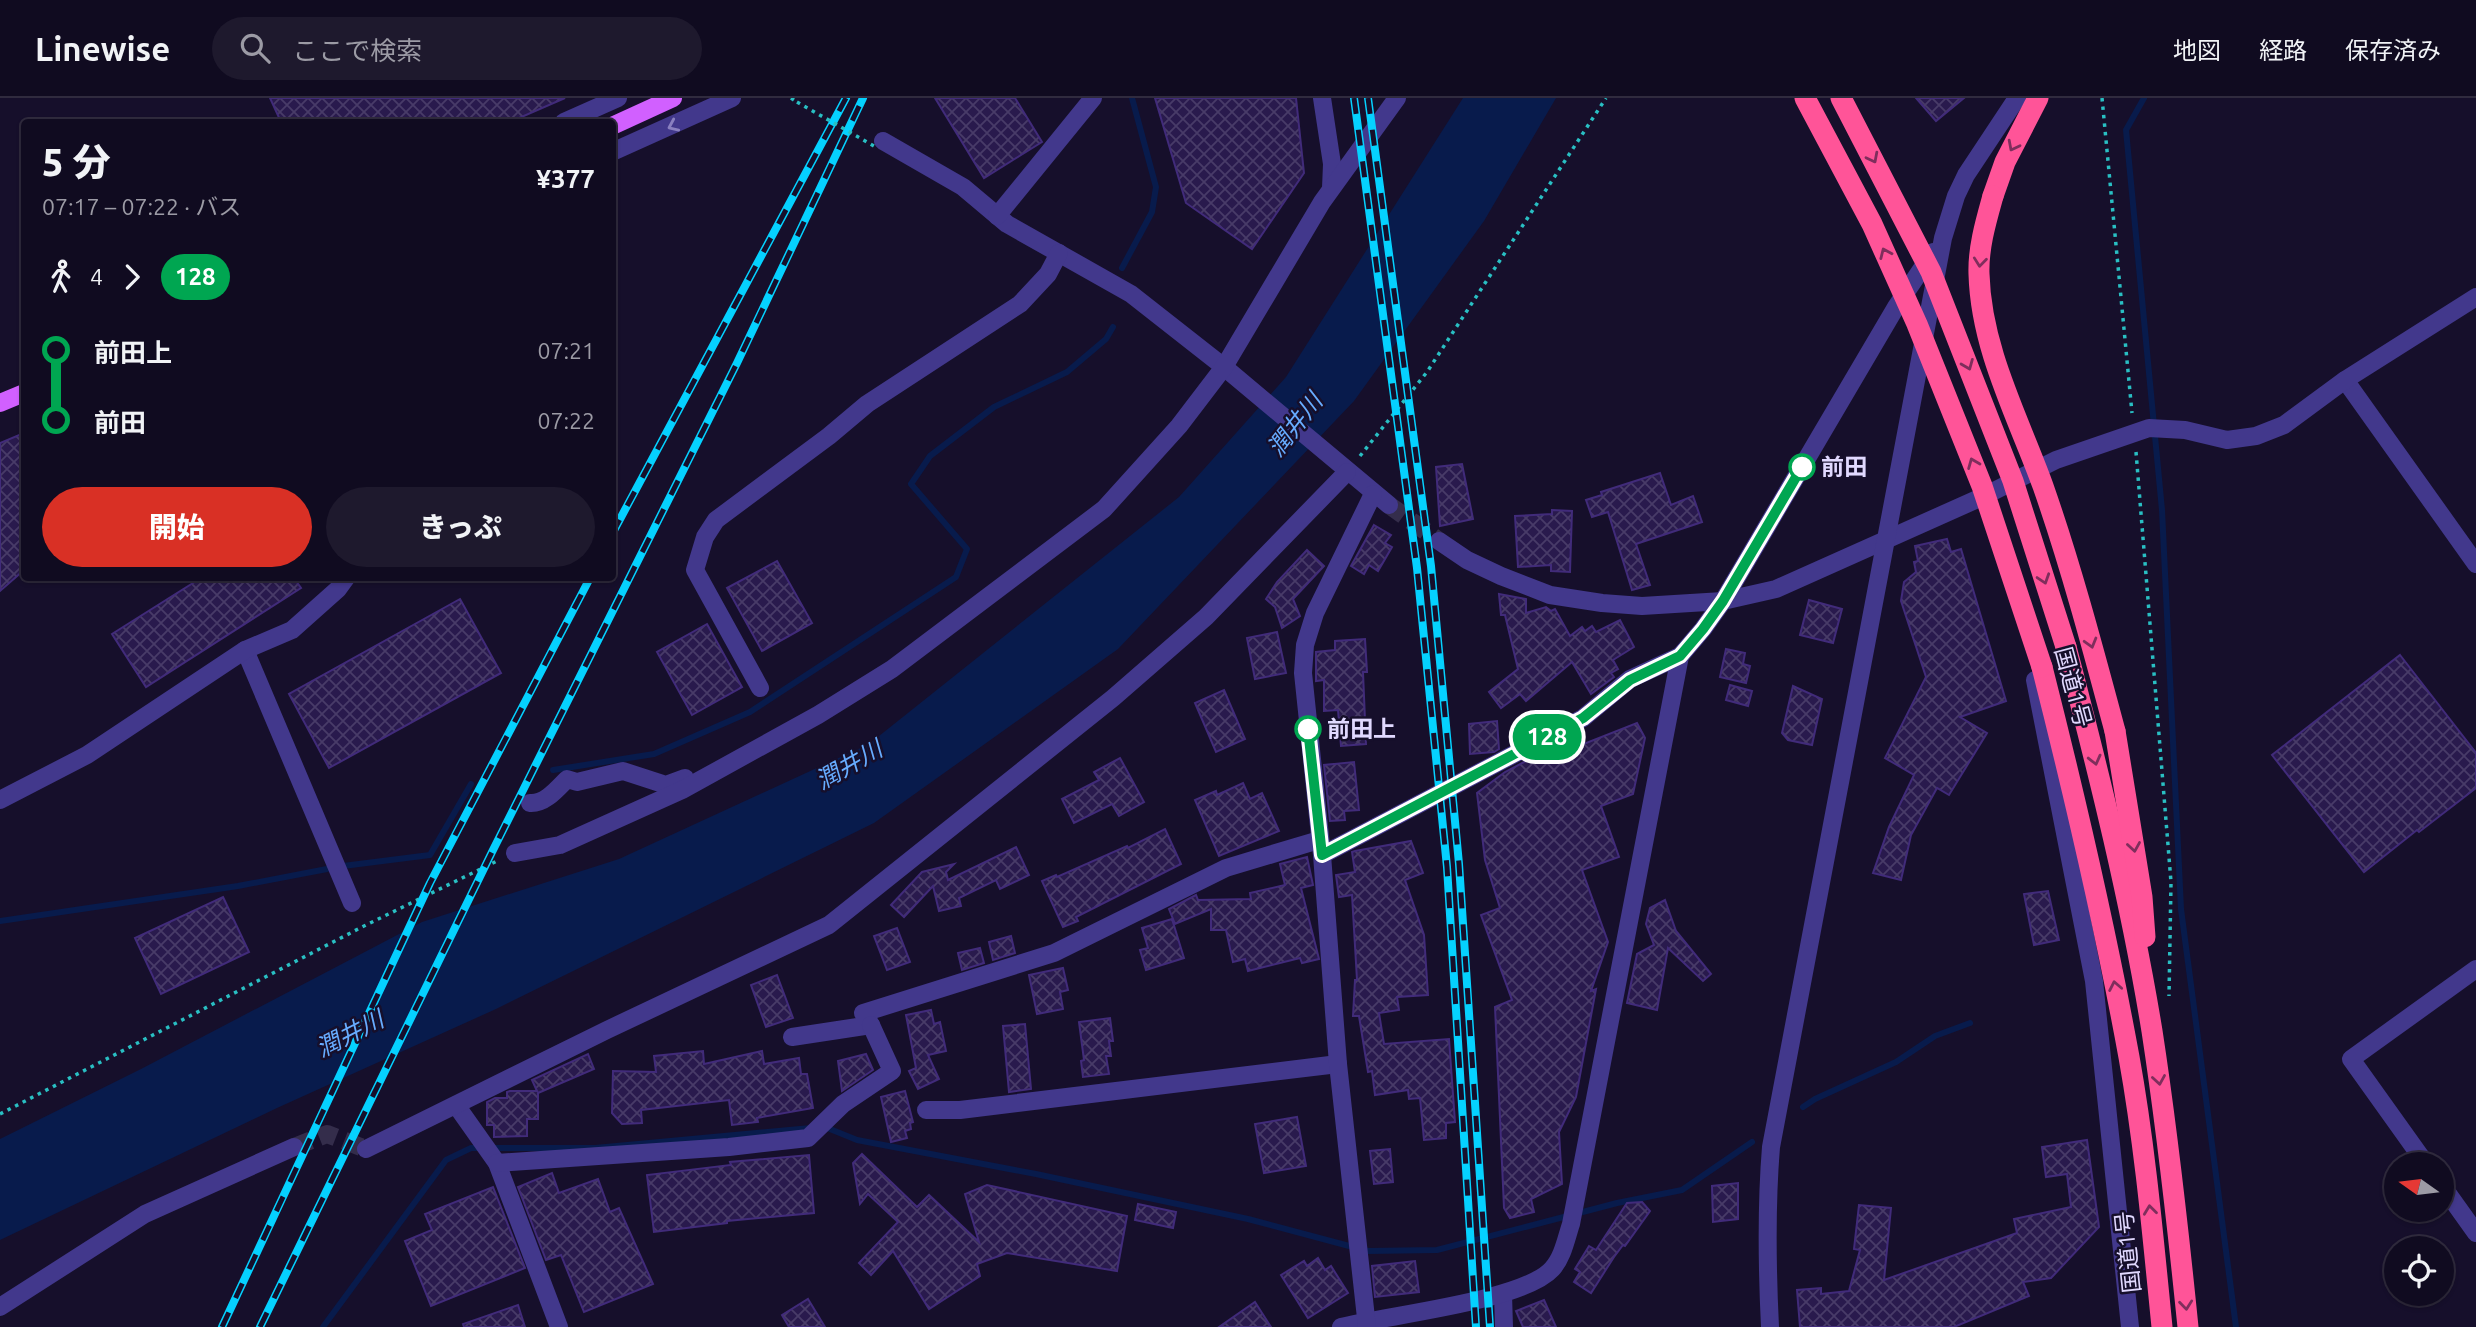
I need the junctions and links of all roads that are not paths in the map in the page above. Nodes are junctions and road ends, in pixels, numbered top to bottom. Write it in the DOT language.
graph roads {
  1 [pos="618,98"];
  2 [pos="732,98"];
  3 [pos="1093,98"];
  4 [pos="1322,98"];
  5 [pos="1397,98"];
  6 [pos="1805,98"];
  7 [pos="1841,98"];
  8 [pos="2017,98"];
  9 [pos="2038,98"];
  10 [pos="665,102"];
  11 [pos="571,119"];
  12 [pos="616,124"];
  13 [pos="878,143"];
  14 [pos="616,150"];
  15 [pos="1331,188"];
  16 [pos="997,216"];
  17 [pos="1943,238"];
  18 [pos="1059,253"];
  19 [pos="2476,297"];
  20 [pos="1224,367"];
  21 [pos="2345,380"];
  22 [pos="21,394"];
  23 [pos="0,403"];
  24 [pos="1347,471"];
  25 [pos="1373,494"];
  26 [pos="1982,497"];
  27 [pos="1389,505"];
  28 [pos="1886,540"];
  29 [pos="1439,541"];
  30 [pos="2476,564"];
  31 [pos="344,581"];
  32 [pos="1723,601"];
  33 [pos="245,650"];
  34 [pos="1680,656"];
  35 [pos="760,688"];
  36 [pos="722,768"];
  37 [pos="0,800"];
  38 [pos="530,803"];
  39 [pos="1320,847"];
  40 [pos="515,853"];
  41 [pos="352,903"];
  42 [pos="2476,969"];
  43 [pos="871,1025"];
  44 [pos="2151,1028"];
  45 [pos="792,1037"];
  46 [pos="1338,1064"];
  47 [pos="456,1105"];
  48 [pos="926,1110"];
  49 [pos="294,1147"];
  50 [pos="366,1149"];
  51 [pos="2417,1152"];
  52 [pos="492,1155"];
  53 [pos="2454,1202"];
  54 [pos="2476,1233"];
  55 [pos="1503,1294"];
  56 [pos="0,1307"];
  57 [pos="1367,1324"];
  58 [pos="559,1327"];
  59 [pos="1341,1327"];
  60 [pos="1504,1327"];
  61 [pos="1770,1327"];
  62 [pos="2130,1327"];
  63 [pos="2162,1327"];
  64 [pos="2188,1327"];
  1 -- 11 [label="street"];
  2 -- 14 [label="street, one-way"];
  3 -- 16 [label="street"];
  4 -- 15 [label="street"];
  5 -- 15 [label="street"];
  63 -- 6 [label="highway, 国道1号, one-way, bridge"];
  7 -- 44 [label="highway, 国道1号, one-way, bridge"];
  8 -- 17 [label="street"];
  9 -- 44 [label="highway, one-way, bridge"];
  10 -- 12 [label="main road"];
  13 -- 16 [label="street"];
  15 -- 20 [label="street"];
  16 -- 18 [label="street"];
  17 -- 28 [label="street"];
  17 -- 32 [label="street"];
  18 -- 20 [label="street"];
  18 -- 35 [label="street"];
  19 -- 21 [label="street"];
  20 -- 24 [label="street"];
  20 -- 36 [label="street"];
  21 -- 26 [label="street"];
  21 -- 30 [label="street"];
  22 -- 23 [label="main road"];
  24 -- 25 [label="street"];
  24 -- 47 [label="street"];
  25 -- 27 [label="street"];
  25 -- 39 [label="street"];
  26 -- 28 [label="street"];
  26 -- 62 [label="street"];
  28 -- 32 [label="street"];
  28 -- 61 [label="street"];
  29 -- 32 [label="street"];
  31 -- 33 [label="street"];
  32 -- 34 [label="street"];
  33 -- 37 [label="street"];
  33 -- 41 [label="street"];
  34 -- 39 [label="street"];
  34 -- 55 [label="street"];
  36 -- 38 [label="street"];
  36 -- 40 [label="street"];
  39 -- 43 [label="street"];
  39 -- 46 [label="street"];
  42 -- 51 [label="street"];
  43 -- 45 [label="street"];
  43 -- 52 [label="street"];
  44 -- 64 [label="highway, 国道1号, one-way"];
  46 -- 48 [label="street"];
  46 -- 57 [label="street"];
  47 -- 50 [label="street"];
  47 -- 52 [label="street"];
  49 -- 56 [label="street"];
  52 -- 58 [label="street"];
  53 -- 54 [label="street"];
  55 -- 57 [label="street"];
  55 -- 60 [label="street"];
  57 -- 59 [label="street"];
}
